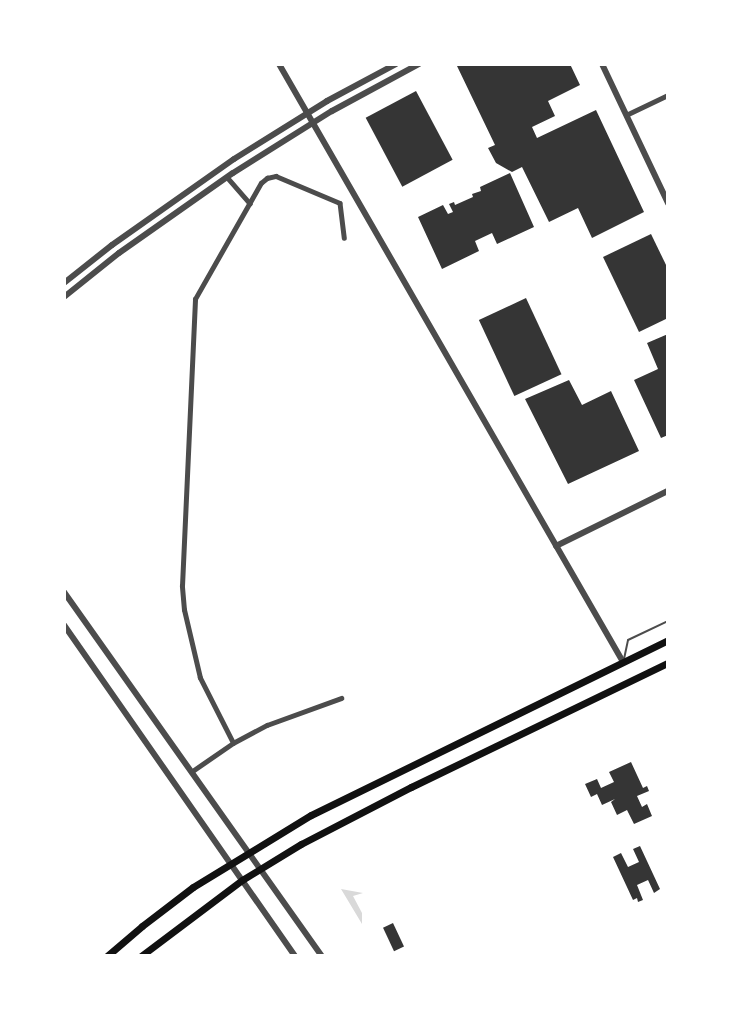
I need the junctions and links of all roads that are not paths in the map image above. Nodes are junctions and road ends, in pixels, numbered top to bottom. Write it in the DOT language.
graph roads {
  1 [pos="279,64"];
  2 [pos="396,64"];
  3 [pos="419,64"];
  4 [pos="602,64"];
  5 [pos="668,95"];
  6 [pos="307,114"];
  7 [pos="626,115"];
  8 [pos="312,123"];
  9 [pos="227,177"];
  10 [pos="250,202"];
  11 [pos="668,203"];
  12 [pos="344,238"];
  13 [pos="64,282"];
  14 [pos="64,297"];
  15 [pos="668,492"];
  16 [pos="556,546"];
  17 [pos="64,592"];
  18 [pos="668,621"];
  19 [pos="64,625"];
  20 [pos="668,640"];
  21 [pos="623,662"];
  22 [pos="668,663"];
  23 [pos="341,698"];
  24 [pos="233,742"];
  25 [pos="191,772"];
  26 [pos="248,851"];
  27 [pos="230,863"];
  28 [pos="261,868"];
  29 [pos="242,880"];
  30 [pos="107,956"];
  31 [pos="141,956"];
  32 [pos="295,956"];
  33 [pos="322,956"];
  1 -- 6 [label="street"];
  2 -- 6 [label="street"];
  3 -- 8 [label="street"];
  4 -- 7 [label="street"];
  5 -- 7 [label="street"];
  6 -- 8 [label="street"];
  6 -- 13 [label="street"];
  7 -- 11 [label="street"];
  8 -- 9 [label="street"];
  8 -- 16 [label="street"];
  9 -- 10 [label="street"];
  9 -- 14 [label="street"];
  10 -- 12 [label="street"];
  10 -- 24 [label="street"];
  15 -- 16 [label="street"];
  16 -- 21 [label="street"];
  17 -- 25 [label="street"];
  18 -- 21 [label="lane"];
  19 -- 27 [label="street"];
  20 -- 21 [label="main road"];
  21 -- 26 [label="main road"];
  22 -- 28 [label="main road"];
  23 -- 24 [label="street"];
  24 -- 25 [label="street"];
  25 -- 26 [label="street"];
  26 -- 27 [label="main road"];
  26 -- 28 [label="street"];
  27 -- 29 [label="street"];
  27 -- 30 [label="main road"];
  28 -- 29 [label="main road"];
  28 -- 33 [label="street"];
  29 -- 31 [label="main road"];
  29 -- 32 [label="street"];
}
